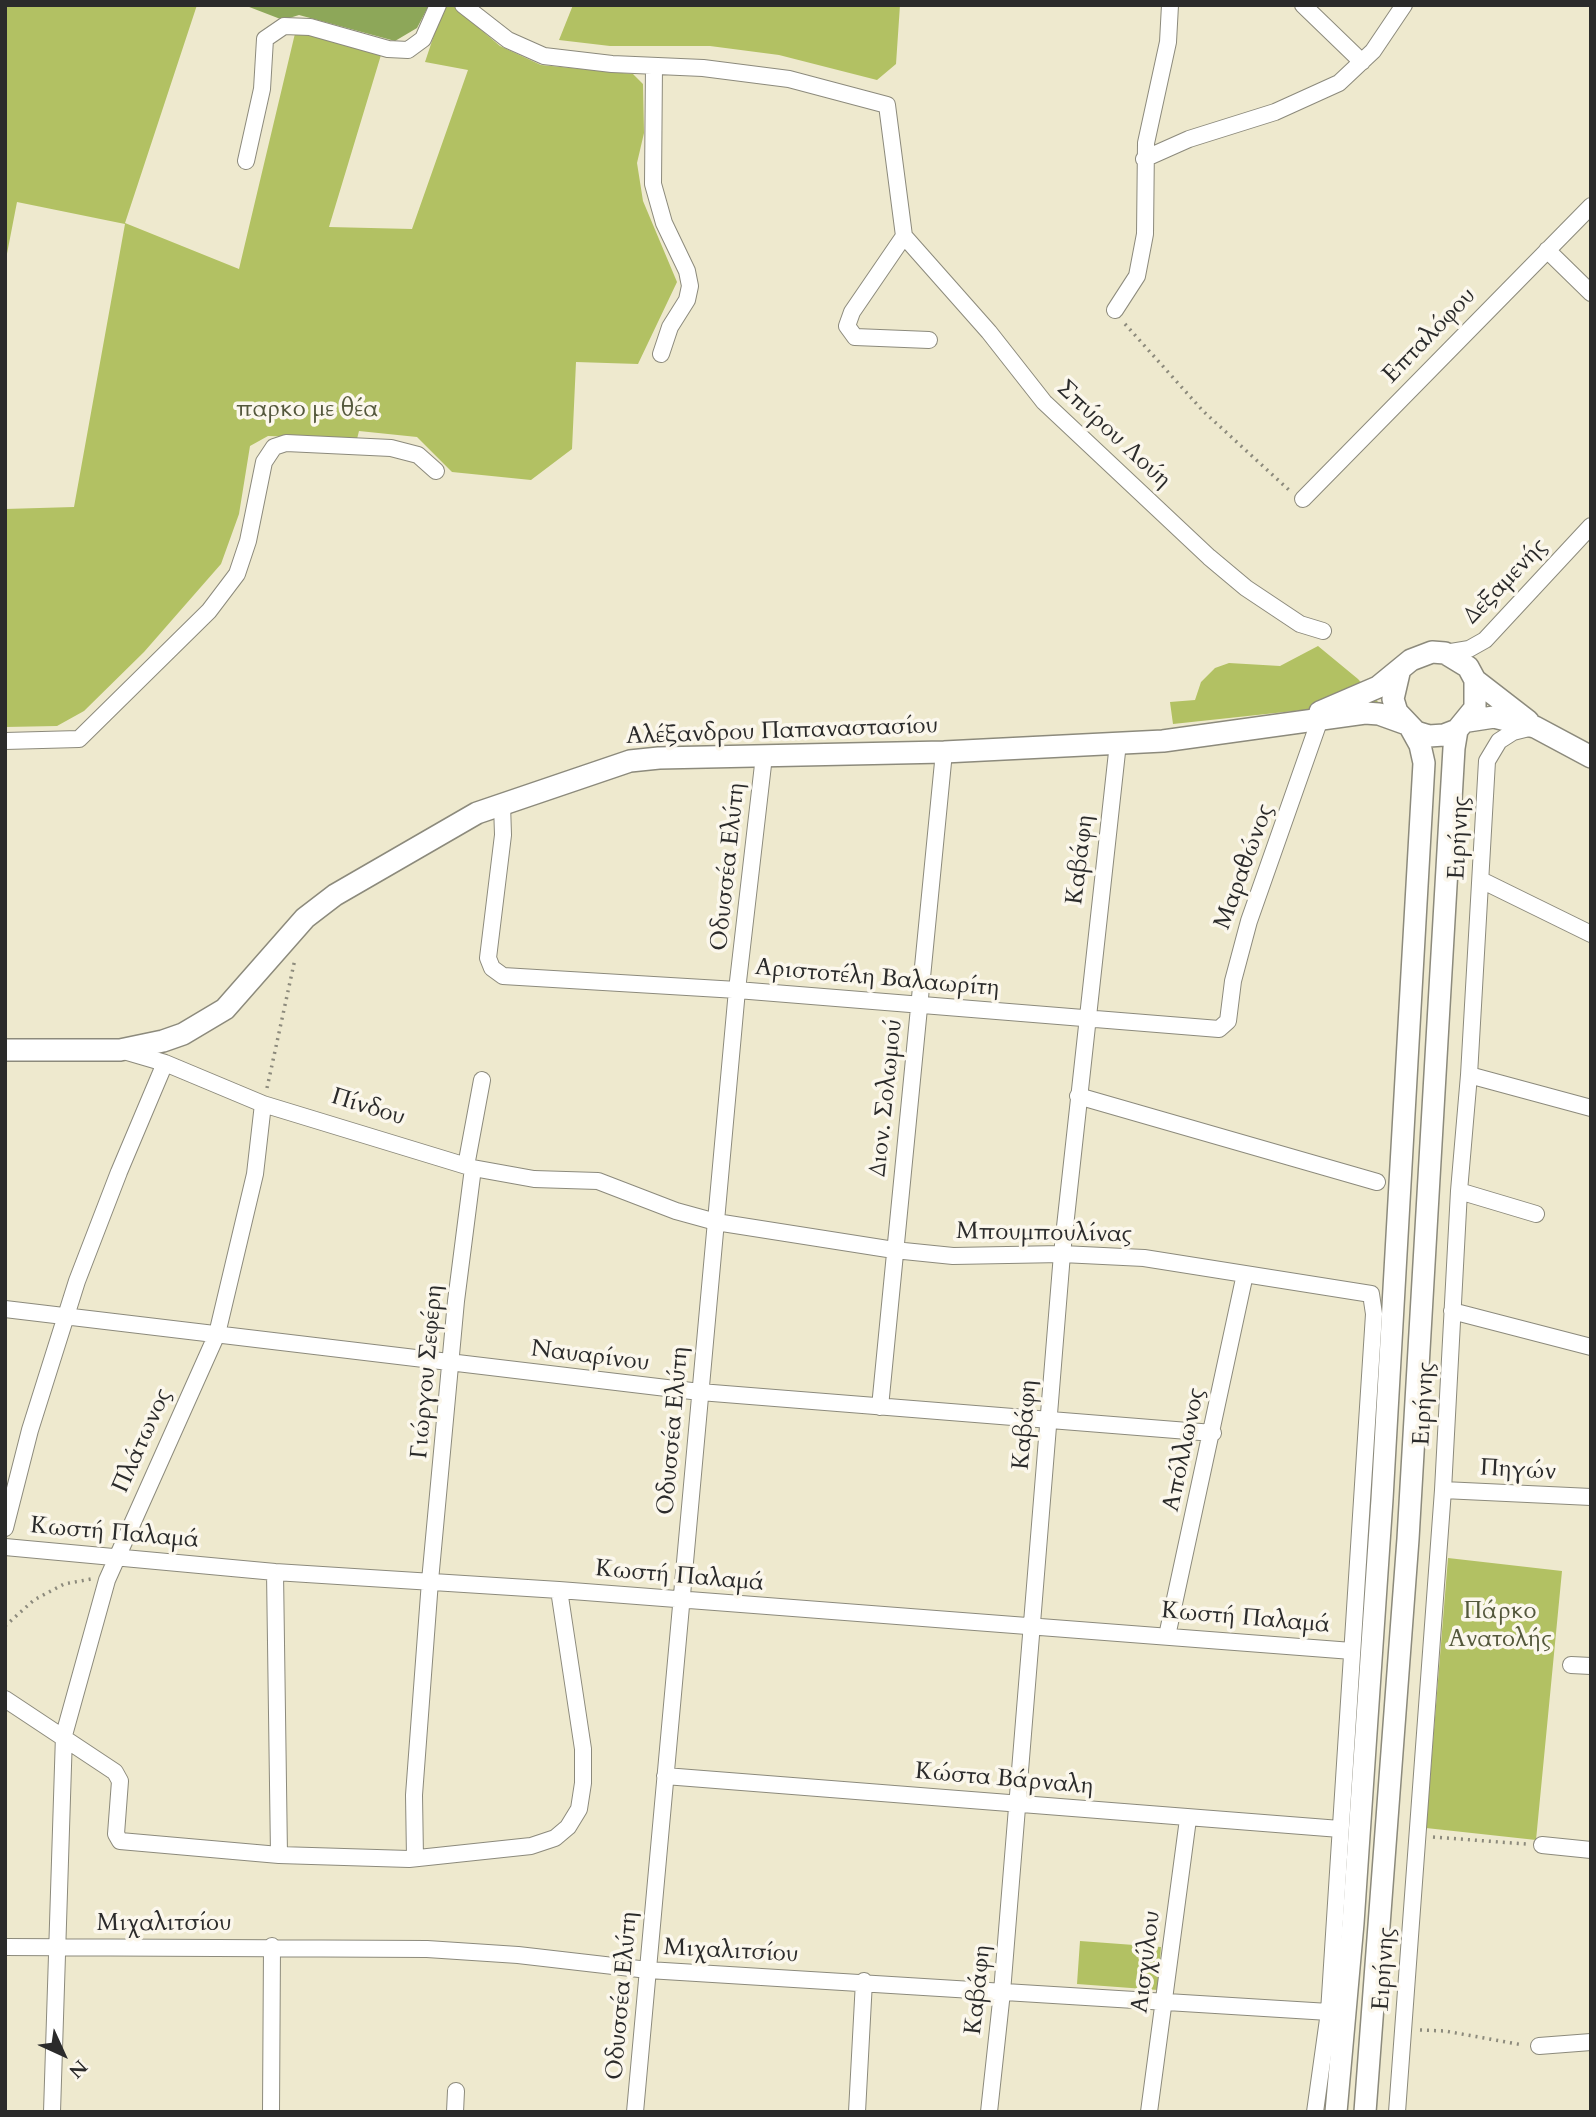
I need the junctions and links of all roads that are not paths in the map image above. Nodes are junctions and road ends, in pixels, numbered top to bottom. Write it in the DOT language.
graph roads {
  1 [pos="438,5"];
  2 [pos="463,5"];
  3 [pos="1170,5"];
  4 [pos="1303,5"];
  5 [pos="1405,5"];
  6 [pos="1362,62"];
  7 [pos="654,66"];
  8 [pos="1144,159"];
  9 [pos="246,161"];
  10 [pos="1591,206"];
  11 [pos="904,236"];
  12 [pos="1547,250"];
  13 [pos="1591,292"];
  14 [pos="1115,310"];
  15 [pos="929,340"];
  16 [pos="661,354"];
  17 [pos="436,471"];
  18 [pos="1303,499"];
  19 [pos="1591,526"];
  20 [pos="1322,631"];
  21 [pos="1446,653"];
  22 [pos="1399,673"];
  23 [pos="1475,680"];
  24 [pos="1320,719"];
  25 [pos="1296,722"];
  26 [pos="1407,725"];
  27 [pos="1463,725"];
  28 [pos="1535,727"];
  29 [pos="5,741"];
  30 [pos="1118,743"];
  31 [pos="944,752"];
  32 [pos="764,756"];
  33 [pos="1591,757"];
  34 [pos="502,804"];
  35 [pos="1481,880"];
  36 [pos="1591,934"];
  37 [pos="737,990"];
  38 [pos="919,1004"];
  39 [pos="1086,1020"];
  40 [pos="1219,1029"];
  41 [pos="5,1050"];
  42 [pos="120,1050"];
  43 [pos="165,1063"];
  44 [pos="1469,1074"];
  45 [pos="482,1080"];
  46 [pos="1078,1096"];
  47 [pos="263,1104"];
  48 [pos="1591,1108"];
  49 [pos="469,1167"];
  50 [pos="1377,1182"];
  51 [pos="1459,1191"];
  52 [pos="1536,1214"];
  53 [pos="716,1222"];
  54 [pos="894,1250"];
  55 [pos="1062,1254"];
  56 [pos="1245,1274"];
  57 [pos="5,1309"];
  58 [pos="1452,1311"];
  59 [pos="66,1316"];
  60 [pos="216,1334"];
  61 [pos="1591,1347"];
  62 [pos="451,1364"];
  63 [pos="700,1392"];
  64 [pos="880,1407"];
  65 [pos="1049,1418"];
  66 [pos="1213,1433"];
  67 [pos="1444,1490"];
  68 [pos="1591,1497"];
  69 [pos="5,1528"];
  70 [pos="5,1547"];
  71 [pos="117,1556"];
  72 [pos="275,1572"];
  73 [pos="430,1581"];
  74 [pos="559,1590"];
  75 [pos="681,1601"];
  76 [pos="1032,1625"];
  77 [pos="1167,1636"];
  78 [pos="1352,1651"];
  79 [pos="1572,1665"];
  80 [pos="1591,1666"];
  81 [pos="5,1699"];
  82 [pos="64,1735"];
  83 [pos="666,1776"];
  84 [pos="1018,1804"];
  85 [pos="1188,1818"];
  86 [pos="1340,1829"];
  87 [pos="1542,1846"];
  88 [pos="1591,1850"];
  89 [pos="279,1854"];
  90 [pos="415,1858"];
  91 [pos="272,1946"];
  92 [pos="5,1947"];
  93 [pos="56,1947"];
  94 [pos="648,1970"];
  95 [pos="864,1981"];
  96 [pos="1002,1992"];
  97 [pos="1164,2004"];
  98 [pos="1329,2012"];
  99 [pos="1591,2042"];
  100 [pos="1539,2046"];
  101 [pos="456,2091"];
  102 [pos="51,2112"];
  103 [pos="271,2112"];
  104 [pos="455,2112"];
  105 [pos="635,2112"];
  106 [pos="857,2112"];
  107 [pos="989,2112"];
  108 [pos="1149,2112"];
  109 [pos="1315,2112"];
  110 [pos="1336,2112"];
  111 [pos="1365,2112"];
  112 [pos="1397,2112"];
  1 -- 9 [label="street"];
  2 -- 7 [label="street"];
  3 -- 8 [label="street"];
  4 -- 6 [label="street"];
  5 -- 6 [label="street"];
  6 -- 8 [label="street"];
  7 -- 11 [label="street"];
  7 -- 16 [label="street"];
  8 -- 14 [label="street"];
  10 -- 12 [label="street, Επταλόφου"];
  11 -- 15 [label="street"];
  11 -- 20 [label="street, Σπύρου Λούη"];
  12 -- 13 [label="street"];
  12 -- 18 [label="street, Επταλόφου"];
  17 -- 29 [label="street"];
  19 -- 21 [label="street, Δεξαμενής"];
  21 -- 22 [label="street"];
  21 -- 23 [label="street"];
  22 -- 25 [label="street"];
  22 -- 26 [label="street"];
  23 -- 27 [label="street"];
  23 -- 28 [label="street"];
  24 -- 25 [label="street, Αλέξανδρου Παπαναστασίου"];
  24 -- 26 [label="street, Αλέξανδρου Παπαναστασίου"];
  24 -- 40 [label="street, Μαραθώνος"];
  25 -- 30 [label="street, Αλέξανδρου Παπαναστασίου"];
  26 -- 27 [label="street"];
  26 -- 110 [label="street"];
  27 -- 28 [label="street"];
  27 -- 111 [label="street"];
  28 -- 33 [label="street"];
  28 -- 35 [label="street, Ειρήνης"];
  30 -- 31 [label="street, Αλέξανδρου Παπαναστασίου"];
  30 -- 39 [label="street, Καβάφη"];
  31 -- 32 [label="street, Αλέξανδρου Παπαναστασίου"];
  31 -- 38 [label="street, Διον. Σολωμού"];
  32 -- 34 [label="street, Αλέξανδρου Παπαναστασίου"];
  32 -- 37 [label="street, Οδυσσέα Ελύτη"];
  34 -- 37 [label="street, Αριστοτέλη Βαλαωρίτη"];
  34 -- 42 [label="street, Αλέξανδρου Παπαναστασίου"];
  35 -- 36 [label="street"];
  35 -- 44 [label="street, Ειρήνης"];
  37 -- 38 [label="street, Αριστοτέλη Βαλαωρίτη"];
  37 -- 53 [label="street, Οδυσσέα Ελύτη"];
  38 -- 39 [label="street, Αριστοτέλη Βαλαωρίτη"];
  38 -- 54 [label="street, Διον. Σολωμού"];
  39 -- 40 [label="street, Αριστοτέλη Βαλαωρίτη"];
  39 -- 46 [label="street, Καβάφη"];
  41 -- 42 [label="street, Πίνδου"];
  42 -- 43 [label="street, Πίνδου"];
  43 -- 47 [label="street, Πίνδου"];
  43 -- 59 [label="street"];
  44 -- 48 [label="street"];
  44 -- 51 [label="street, Ειρήνης"];
  45 -- 49 [label="street, Γιώργου Σεφέρη"];
  46 -- 50 [label="street"];
  46 -- 55 [label="street, Καβάφη"];
  47 -- 49 [label="street, Πίνδου"];
  47 -- 60 [label="street, Πλάτωνος"];
  49 -- 53 [label="street, Πίνδου"];
  49 -- 62 [label="street, Γιώργου Σεφέρη"];
  51 -- 52 [label="street"];
  51 -- 58 [label="street, Ειρήνης"];
  53 -- 54 [label="street, Μπουμπουλίνας"];
  53 -- 63 [label="street, Οδυσσέα Ελύτη"];
  54 -- 55 [label="street, Μπουμπουλίνας"];
  54 -- 64 [label="street, Διον. Σολωμού"];
  55 -- 56 [label="street, Μπουμπουλίνας"];
  55 -- 65 [label="street, Καβάφη"];
  56 -- 66 [label="street, Απόλλωνος"];
  56 -- 78 [label="street, Μπουμπουλίνας"];
  57 -- 59 [label="street, Ναυαρίνου"];
  58 -- 61 [label="street"];
  58 -- 67 [label="street, Ειρήνης"];
  59 -- 60 [label="street, Ναυαρίνου"];
  59 -- 69 [label="street"];
  60 -- 62 [label="street, Ναυαρίνου"];
  60 -- 71 [label="street, Πλάτωνος"];
  62 -- 63 [label="street, Ναυαρίνου"];
  62 -- 73 [label="street, Γιώργου Σεφέρη"];
  63 -- 64 [label="street, Ναυαρίνου"];
  63 -- 75 [label="street, Οδυσσέα Ελύτη"];
  64 -- 65 [label="street, Ναυαρίνου"];
  65 -- 66 [label="street, Ναυαρίνου"];
  65 -- 76 [label="street, Καβάφη"];
  66 -- 77 [label="street, Απόλλωνος"];
  67 -- 68 [label="street, Πηγών"];
  67 -- 112 [label="street, Ειρήνης"];
  70 -- 71 [label="street, Κωστή Παλαμά"];
  71 -- 72 [label="street, Κωστή Παλαμά"];
  71 -- 82 [label="street, Πλάτωνος"];
  72 -- 73 [label="street, Κωστή Παλαμά"];
  72 -- 89 [label="street"];
  73 -- 74 [label="street, Κωστή Παλαμά"];
  73 -- 90 [label="street, Γιώργου Σεφέρη"];
  74 -- 75 [label="street, Κωστή Παλαμά"];
  74 -- 90 [label="street"];
  75 -- 76 [label="street, Κωστή Παλαμά"];
  75 -- 83 [label="street, Οδυσσέα Ελύτη"];
  76 -- 77 [label="street, Κωστή Παλαμά"];
  76 -- 84 [label="street, Καβάφη"];
  77 -- 78 [label="street, Κωστή Παλαμά"];
  78 -- 86 [label="street"];
  79 -- 80 [label="street"];
  81 -- 82 [label="street"];
  82 -- 89 [label="street"];
  82 -- 93 [label="street, Πλάτωνος"];
  83 -- 84 [label="street, Κώστα Βάρναλη"];
  83 -- 94 [label="street, Οδυσσέα Ελύτη"];
  84 -- 85 [label="street, Κώστα Βάρναλη"];
  84 -- 96 [label="street, Καβάφη"];
  85 -- 86 [label="street, Κώστα Βάρναλη"];
  85 -- 97 [label="street, Αισχύλου"];
  86 -- 98 [label="street"];
  87 -- 88 [label="street"];
  89 -- 90 [label="street"];
  91 -- 93 [label="street, Μιχαλιτσίου"];
  91 -- 94 [label="street, Μιχαλιτσίου"];
  91 -- 103 [label="street"];
  92 -- 93 [label="street, Μιχαλιτσίου"];
  93 -- 102 [label="street, Πλάτωνος"];
  94 -- 95 [label="street, Μιχαλιτσίου"];
  94 -- 105 [label="street, Οδυσσέα Ελύτη"];
  95 -- 96 [label="street, Μιχαλιτσίου"];
  95 -- 106 [label="street"];
  96 -- 97 [label="street, Μιχαλιτσίου"];
  96 -- 107 [label="street, Καβάφη"];
  97 -- 98 [label="street, Μιχαλιτσίου"];
  97 -- 108 [label="street, Αισχύλου"];
  98 -- 109 [label="street"];
  99 -- 100 [label="street"];
  101 -- 104 [label="street"];
}
